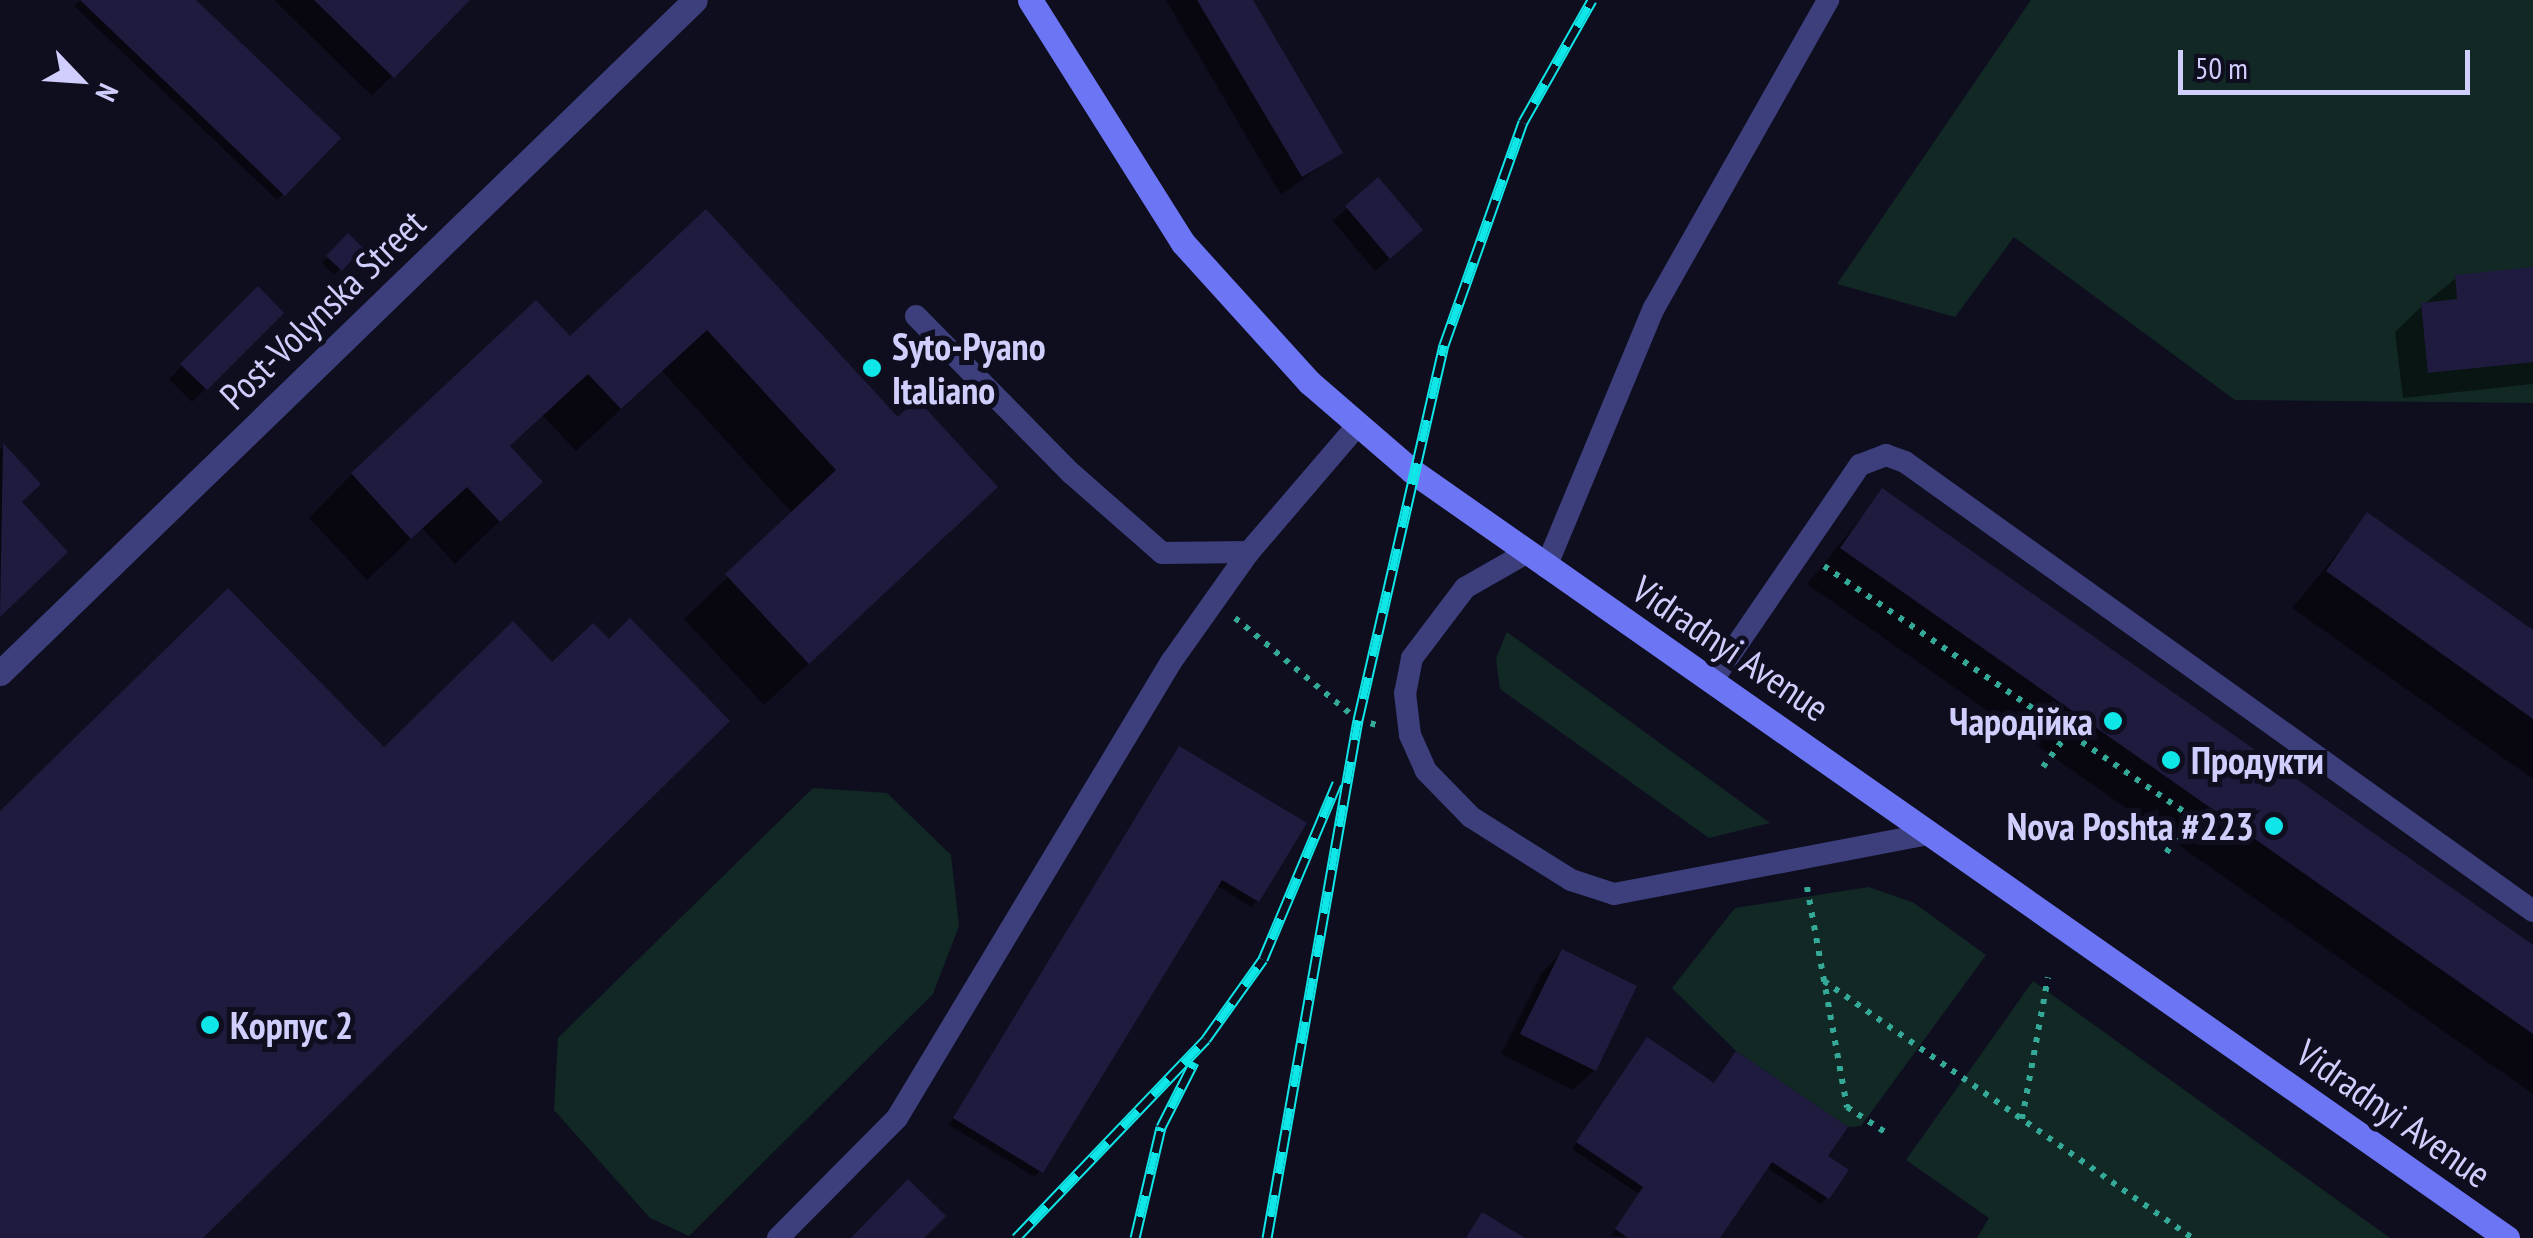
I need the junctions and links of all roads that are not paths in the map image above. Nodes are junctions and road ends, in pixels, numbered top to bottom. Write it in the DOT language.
graph roads {
  1 [pos="695,0"];
  2 [pos="1030,0"];
  3 [pos="1828,0"];
  4 [pos="916,316"];
  5 [pos="1358,425"];
  6 [pos="1249,552"];
  7 [pos="1536,560"];
  8 [pos="0,672"];
  9 [pos="1712,681"];
  10 [pos="1928,834"];
  11 [pos="2533,911"];
  12 [pos="778,1238"];
  13 [pos="2507,1238"];
  1 -- 8 [label="street, Post-Volynska Street"];
  2 -- 5 [label="main road, Vidradnyi Avenue"];
  3 -- 7 [label="lane"];
  4 -- 6 [label="lane"];
  5 -- 6 [label="lane"];
  5 -- 7 [label="main road, Vidradnyi Avenue"];
  6 -- 12 [label="lane"];
  7 -- 9 [label="main road, Vidradnyi Avenue"];
  7 -- 10 [label="lane"];
  9 -- 10 [label="main road, Vidradnyi Avenue"];
  9 -- 11 [label="lane"];
  10 -- 13 [label="main road, Vidradnyi Avenue"];
}
